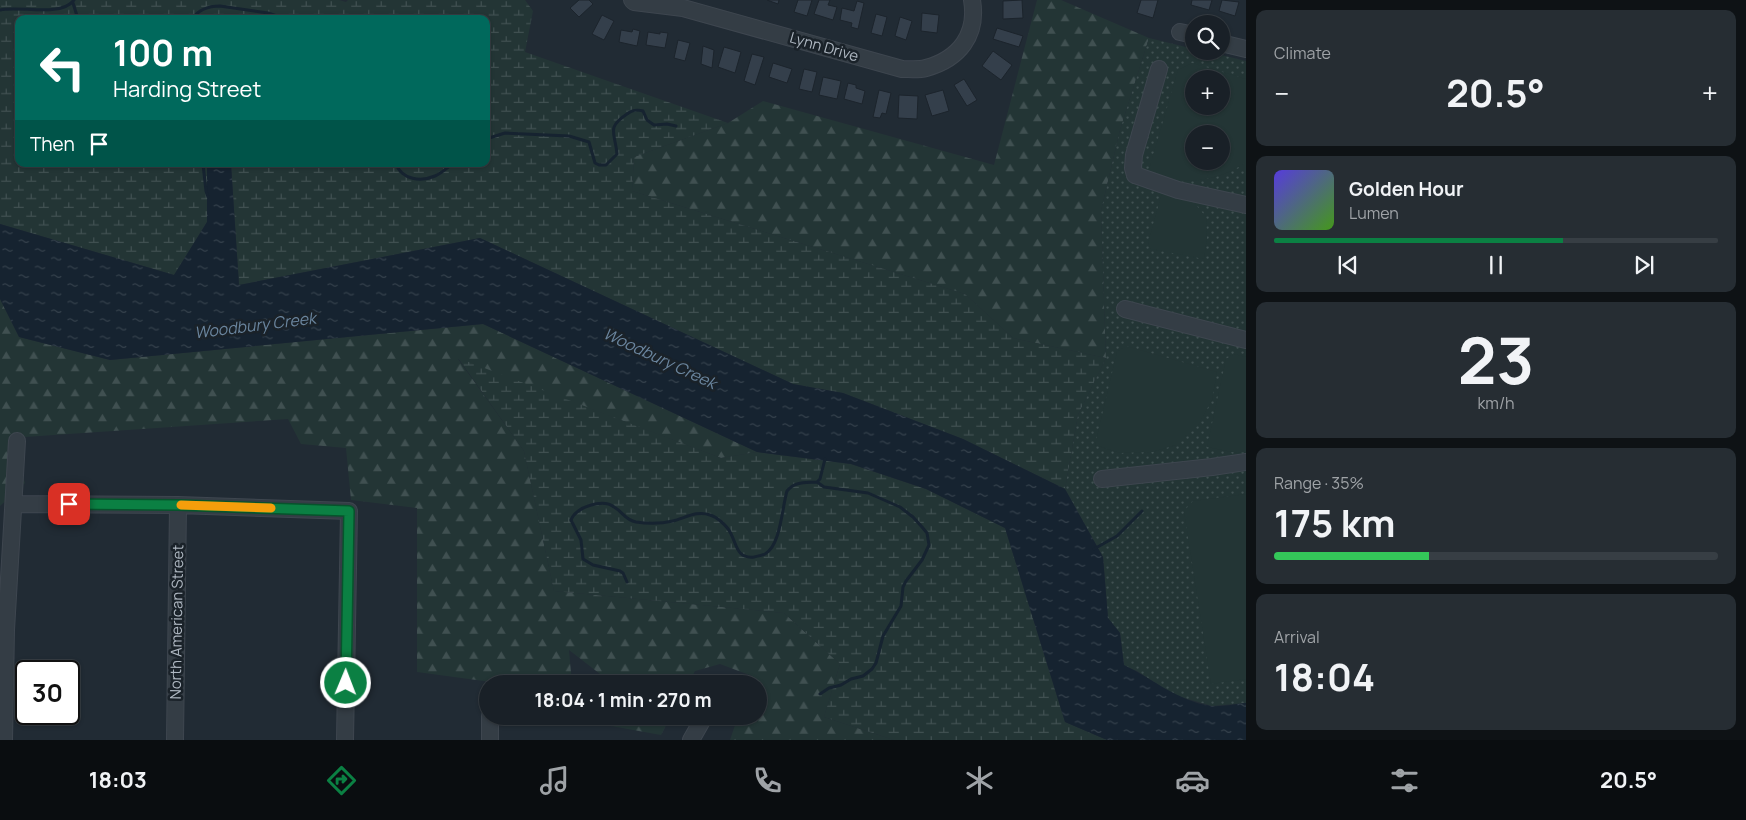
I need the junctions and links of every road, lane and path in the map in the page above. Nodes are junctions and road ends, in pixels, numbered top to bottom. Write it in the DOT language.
graph roads {
  1 [pos="632,0"];
  2 [pos="972,0"];
  3 [pos="1230,45"];
  4 [pos="1246,49"];
  5 [pos="1159,69"];
  6 [pos="1246,205"];
  7 [pos="1125,309"];
  8 [pos="1246,340"];
  9 [pos="16,441"];
  10 [pos="1246,462"];
  11 [pos="1102,479"];
  12 [pos="14,504"];
  13 [pos="178,505"];
  14 [pos="3,630"];
  15 [pos="490,725"];
  16 [pos="700,725"];
  17 [pos="4,740"];
  18 [pos="175,740"];
  19 [pos="345,740"];
  20 [pos="490,740"];
  21 [pos="691,740"];
  1 -- 2 [label="street, Lynn Drive"];
  3 -- 4 [label="street"];
  5 -- 6 [label="street"];
  7 -- 8 [label="street"];
  9 -- 12 [label="street"];
  10 -- 11 [label="street"];
  12 -- 13 [label="street"];
  12 -- 14 [label="street"];
  13 -- 18 [label="street, North American Street"];
  13 -- 19 [label="street"];
  14 -- 17 [label="street"];
  15 -- 20 [label="street"];
  16 -- 21 [label="street"];
}
